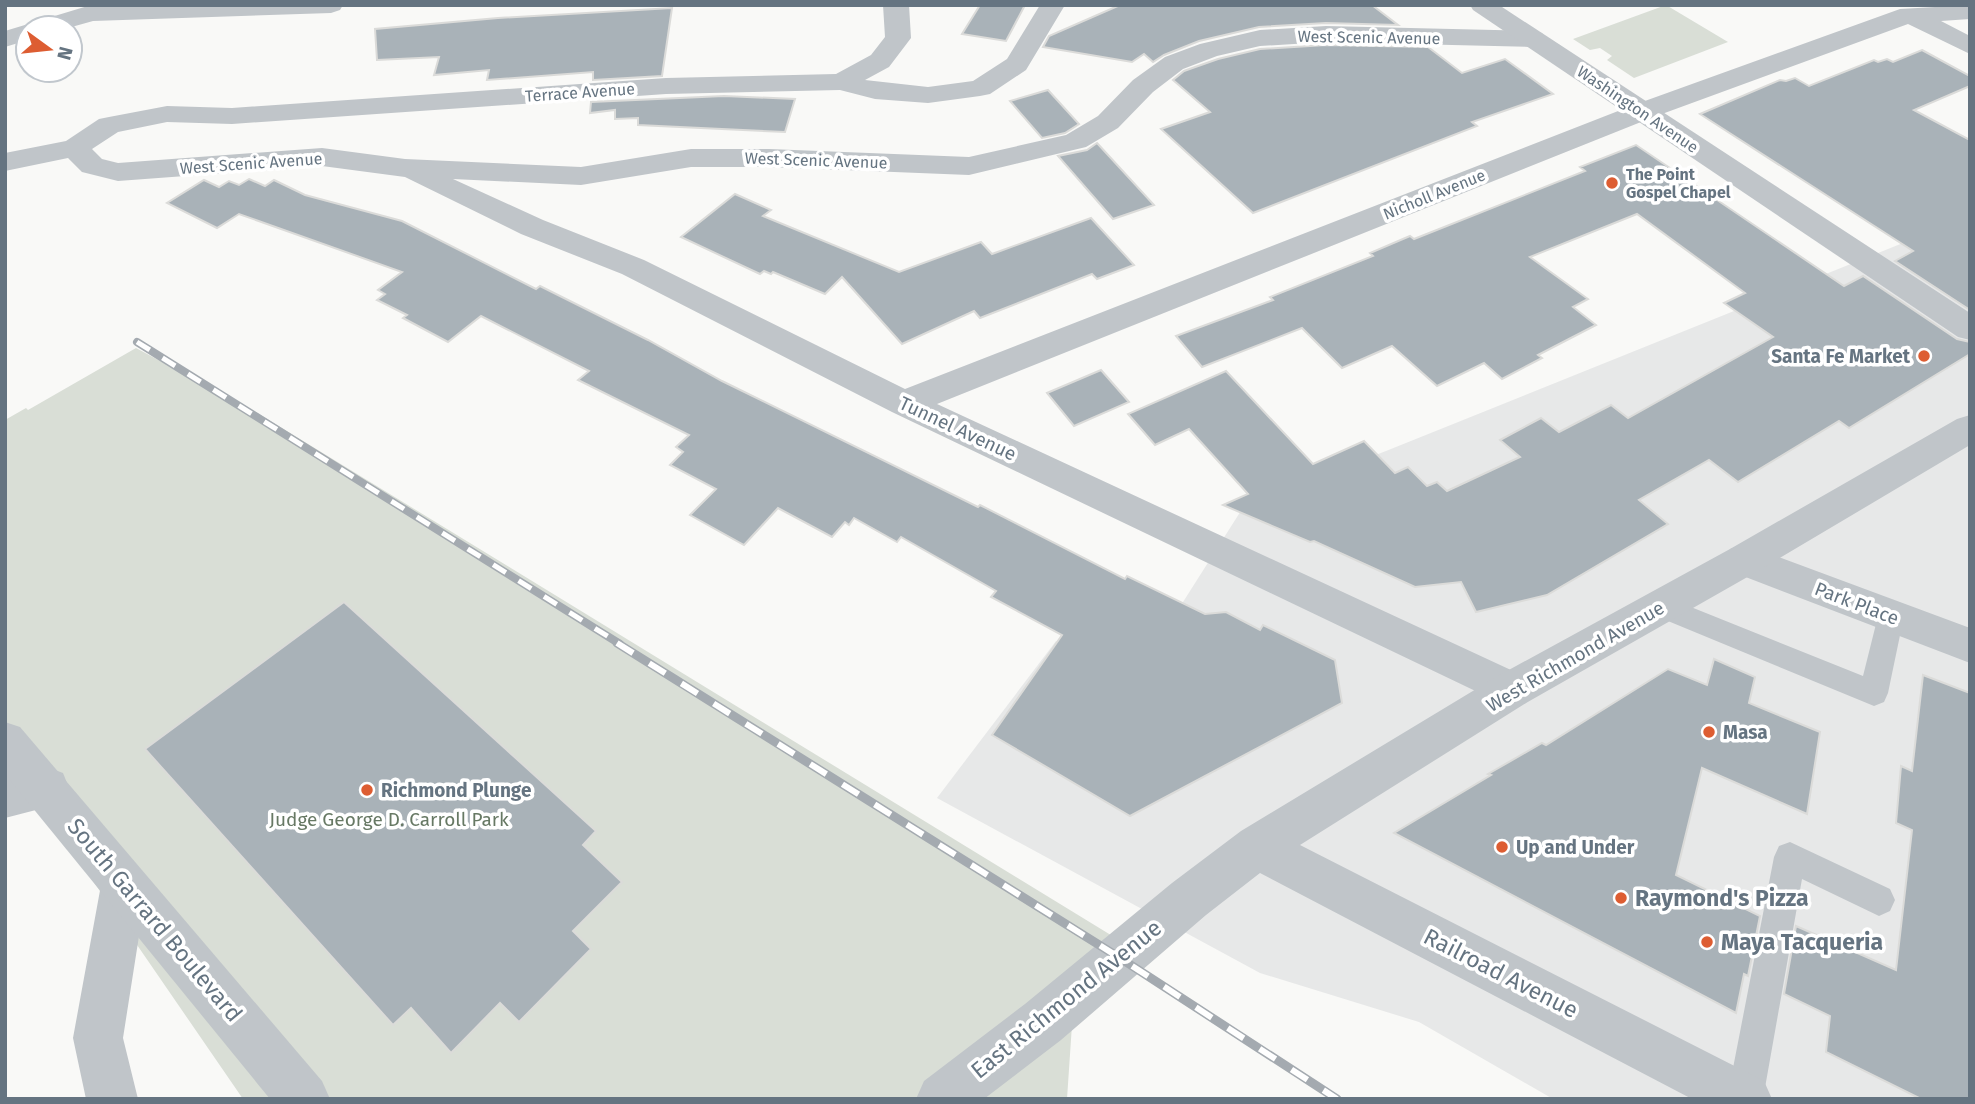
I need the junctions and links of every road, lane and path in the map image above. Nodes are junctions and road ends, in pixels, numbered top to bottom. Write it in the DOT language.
graph roads {
  1 [pos="331,5"];
  2 [pos="896,5"];
  3 [pos="1053,5"];
  4 [pos="1482,5"];
  5 [pos="255,7"];
  6 [pos="1900,10"];
  7 [pos="1970,10"];
  8 [pos="84,15"];
  9 [pos="1533,39"];
  10 [pos="1970,46"];
  11 [pos="841,82"];
  12 [pos="1641,112"];
  13 [pos="75,148"];
  14 [pos="5,162"];
  15 [pos="405,168"];
  16 [pos="1970,329"];
  17 [pos="904,402"];
  18 [pos="1970,428"];
  19 [pos="1744,560"];
  20 [pos="1661,606"];
  21 [pos="1890,616"];
  22 [pos="1970,646"];
  23 [pos="1511,690"];
  24 [pos="5,741"];
  25 [pos="26,793"];
  26 [pos="1257,847"];
  27 [pos="124,885"];
  28 [pos="1189,899"];
  29 [pos="1879,900"];
  30 [pos="112,1099"];
  31 [pos="304,1099"];
  32 [pos="942,1099"];
  33 [pos="1745,1099"];
  1 -- 5 [label="street"];
  2 -- 11 [label="street"];
  3 -- 11 [label="street, Terrace Avenue"];
  4 -- 9 [label="street, Washington Avenue"];
  5 -- 8 [label="street"];
  6 -- 7 [label="street, Nicholl Avenue"];
  6 -- 10 [label="street"];
  6 -- 12 [label="street, Nicholl Avenue"];
  9 -- 12 [label="street, Washington Avenue"];
  9 -- 15 [label="street, West Scenic Avenue"];
  11 -- 13 [label="street, Terrace Avenue"];
  12 -- 16 [label="street, Washington Avenue"];
  12 -- 17 [label="street, Nicholl Avenue"];
  13 -- 14 [label="street"];
  13 -- 15 [label="street, West Scenic Avenue"];
  15 -- 17 [label="street, Tunnel Avenue"];
  17 -- 23 [label="street, Tunnel Avenue"];
  18 -- 19 [label="street, West Richmond Avenue"];
  19 -- 20 [label="street, West Richmond Avenue"];
  19 -- 21 [label="street, Park Place"];
  20 -- 21 [label="lane"];
  20 -- 23 [label="street, West Richmond Avenue"];
  21 -- 22 [label="street, Park Place"];
  23 -- 26 [label="street, West Richmond Avenue"];
  24 -- 25 [label="street, South Garrard Boulevard"];
  25 -- 27 [label="street, South Garrard Boulevard"];
  26 -- 28 [label="street, West Richmond Avenue"];
  26 -- 33 [label="street, Railroad Avenue"];
  27 -- 30 [label="street"];
  27 -- 31 [label="street, South Garrard Boulevard"];
  28 -- 32 [label="street, East Richmond Avenue"];
  29 -- 33 [label="lane"];
}
